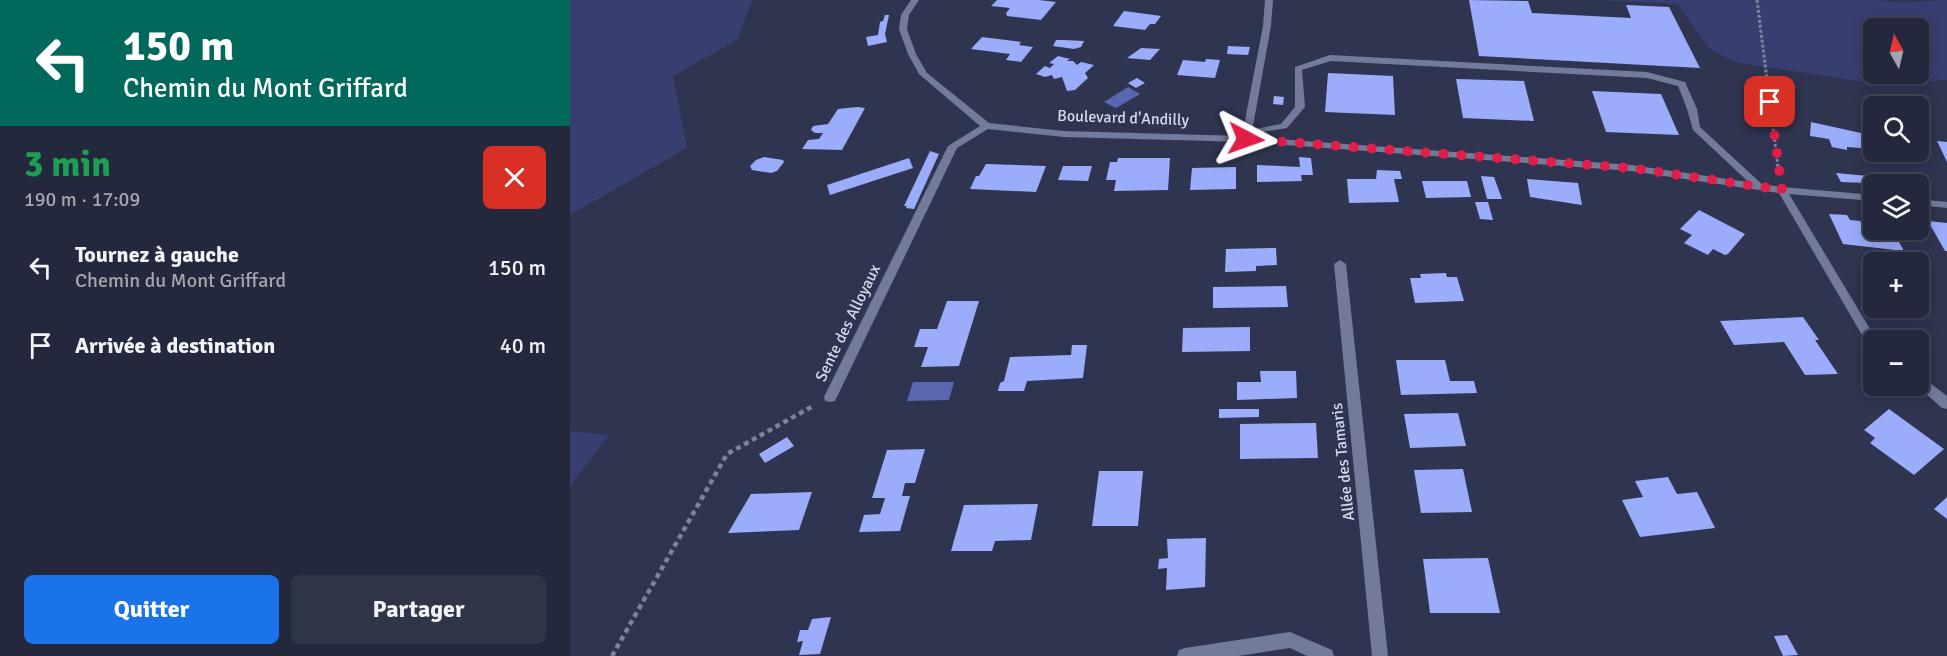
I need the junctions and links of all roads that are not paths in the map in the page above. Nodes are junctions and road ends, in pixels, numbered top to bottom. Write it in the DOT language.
graph roads {
  1 [pos="915,0"];
  2 [pos="1269,0"];
  3 [pos="986,126"];
  4 [pos="1247,136"];
  5 [pos="1760,187"];
  6 [pos="1782,190"];
  7 [pos="1863,197"];
  8 [pos="1929,203"];
  9 [pos="1947,205"];
  10 [pos="1340,264"];
  11 [pos="1865,330"];
  12 [pos="1929,388"];
  13 [pos="830,397"];
  14 [pos="1947,404"];
  15 [pos="1185,656"];
  16 [pos="1326,656"];
  17 [pos="1380,656"];
  1 -- 3 [label="street"];
  2 -- 4 [label="street"];
  3 -- 4 [label="street, Boulevard d'Andilly"];
  3 -- 13 [label="street, Sente des Alloyaux"];
  4 -- 5 [label="street, Boulevard d'Andilly"];
  4 -- 5 [label="street"];
  5 -- 6 [label="street, Boulevard d'Andilly"];
  6 -- 7 [label="street, Boulevard d'Andilly"];
  6 -- 11 [label="street"];
  8 -- 9 [label="street"];
  10 -- 17 [label="street, Allée des Tamaris"];
  12 -- 14 [label="street"];
  15 -- 16 [label="street"];
}
